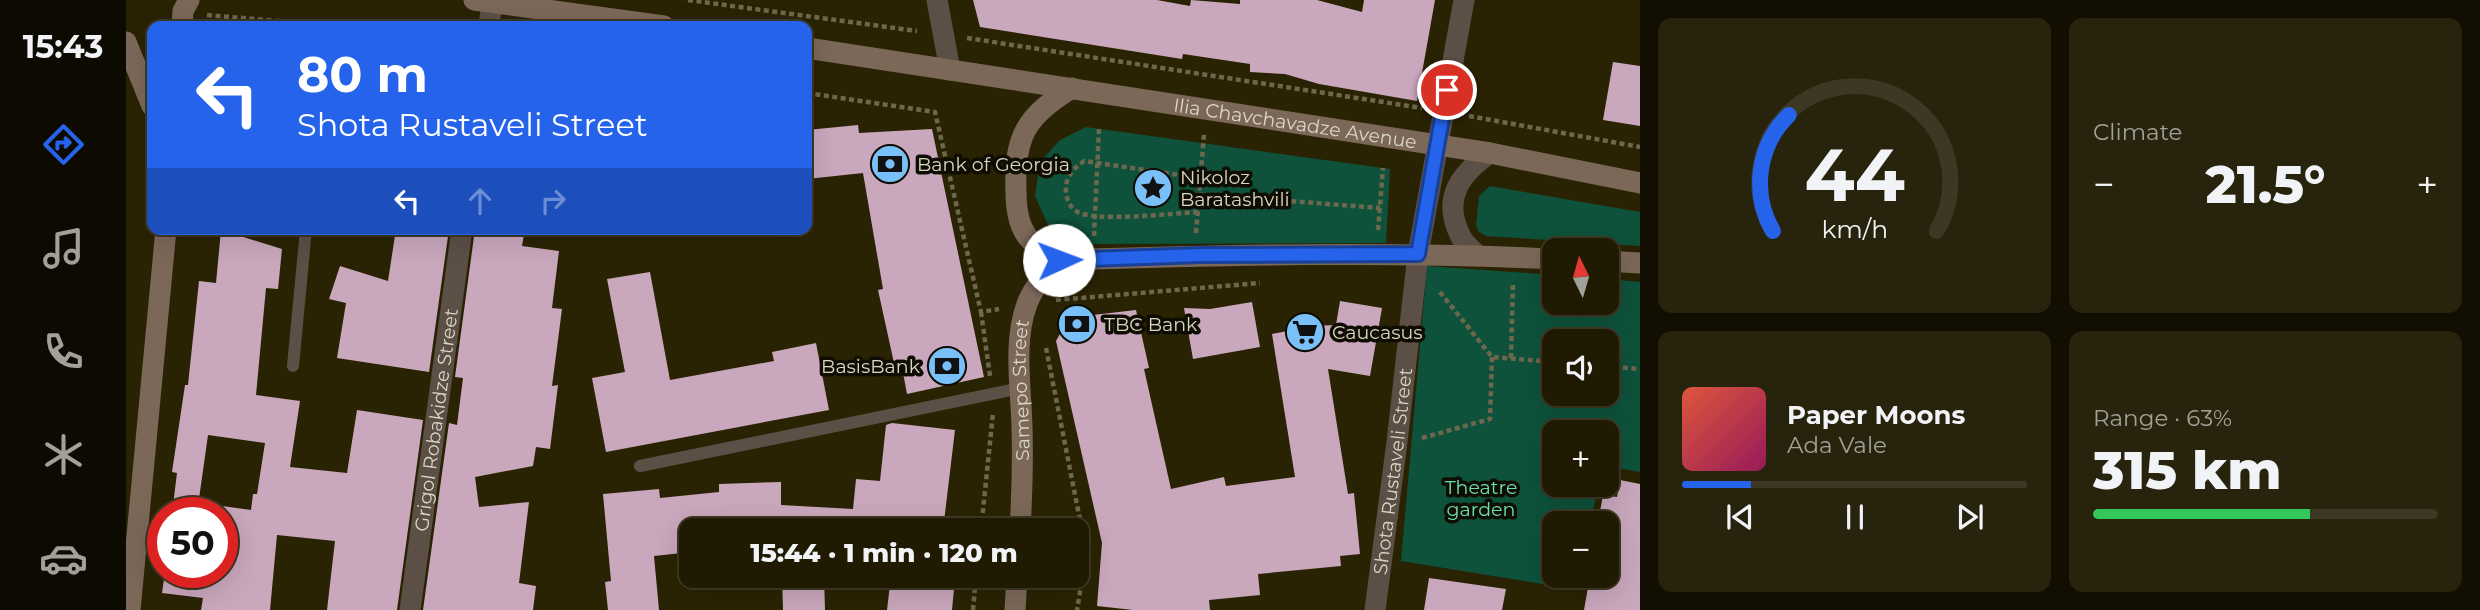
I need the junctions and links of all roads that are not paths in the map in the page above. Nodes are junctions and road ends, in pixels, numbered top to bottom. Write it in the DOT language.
graph roads {
  1 [pos="189,0"];
  2 [pos="937,0"];
  3 [pos="1464,0"];
  4 [pos="483,1"];
  5 [pos="182,21"];
  6 [pos="488,21"];
  7 [pos="613,21"];
  8 [pos="126,42"];
  9 [pos="812,49"];
  10 [pos="950,70"];
  11 [pos="1072,88"];
  12 [pos="147,94"];
  13 [pos="1436,145"];
  14 [pos="1490,153"];
  15 [pos="1640,183"];
  16 [pos="165,235"];
  17 [pos="305,235"];
  18 [pos="461,235"];
  19 [pos="1418,254"];
  20 [pos="1478,256"];
  21 [pos="1542,259"];
  22 [pos="1059,260"];
  23 [pos="1619,262"];
  24 [pos="1640,263"];
  25 [pos="293,366"];
  26 [pos="1021,388"];
  27 [pos="640,466"];
  28 [pos="1021,518"];
  29 [pos="1016,588"];
  30 [pos="130,610"];
  31 [pos="410,610"];
  32 [pos="1015,610"];
  33 [pos="1375,610"];
  1 -- 5 [label="main road"];
  2 -- 10 [label="street"];
  3 -- 13 [label="street, Shota Rustaveli Street"];
  4 -- 6 [label="street"];
  4 -- 7 [label="main road"];
  8 -- 12 [label="main road"];
  9 -- 10 [label="main road, Ilia Chavchavadze Avenue"];
  10 -- 11 [label="main road, Ilia Chavchavadze Avenue"];
  11 -- 13 [label="main road, Ilia Chavchavadze Avenue"];
  11 -- 22 [label="main road"];
  13 -- 14 [label="main road, Ilia Chavchavadze Avenue"];
  13 -- 19 [label="street, Shota Rustaveli Street"];
  14 -- 15 [label="main road, Ilia Chavchavadze Avenue"];
  14 -- 20 [label="street"];
  16 -- 30 [label="main road"];
  17 -- 25 [label="lane"];
  18 -- 31 [label="street, Grigol Robakidze Street"];
  19 -- 20 [label="main road"];
  19 -- 22 [label="main road"];
  19 -- 33 [label="street, Shota Rustaveli Street"];
  20 -- 21 [label="main road"];
  22 -- 26 [label="main road, Samepo Street"];
  23 -- 24 [label="main road"];
  26 -- 27 [label="lane"];
  26 -- 28 [label="main road, Samepo Street"];
  29 -- 32 [label="main road"];
}
